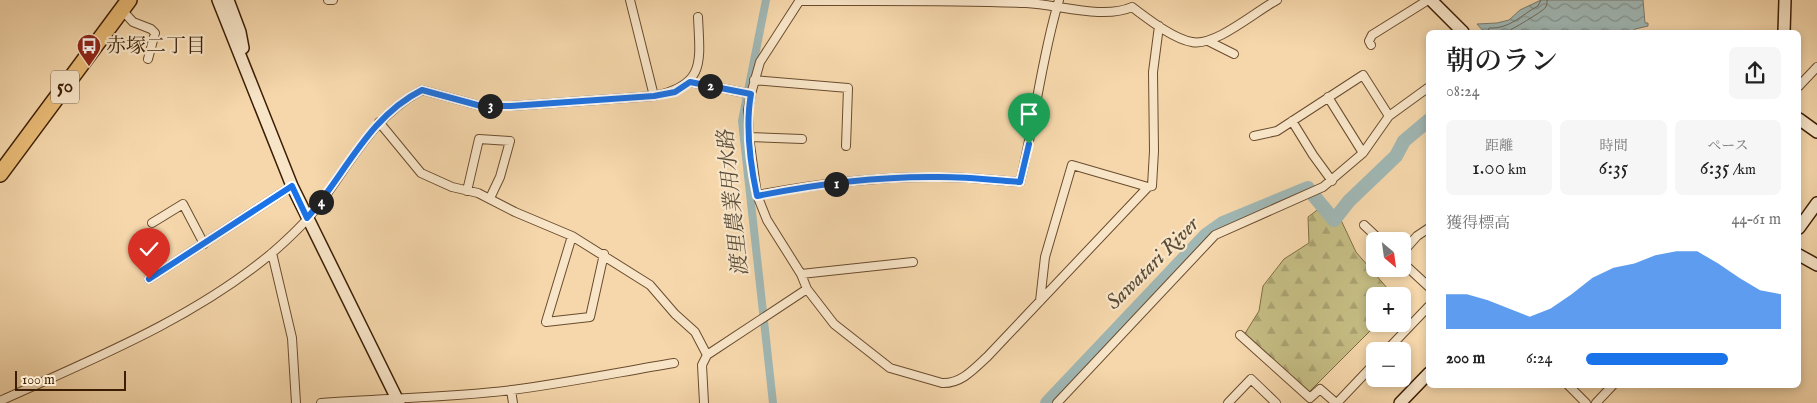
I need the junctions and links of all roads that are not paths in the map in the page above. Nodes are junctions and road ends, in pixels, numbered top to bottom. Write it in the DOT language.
graph roads {
  1 [pos="218,0"];
  2 [pos="228,0"];
  3 [pos="328,0"];
  4 [pos="333,0"];
  5 [pos="630,0"];
  6 [pos="1277,0"];
  7 [pos="1429,0"];
  8 [pos="1785,0"];
  9 [pos="800,1"];
  10 [pos="1058,3"];
  11 [pos="1132,3"];
  12 [pos="126,5"];
  13 [pos="698,17"];
  14 [pos="1159,26"];
  15 [pos="1461,30"];
  16 [pos="1784,30"];
  17 [pos="1208,41"];
  18 [pos="1371,45"];
  19 [pos="1234,54"];
  20 [pos="148,59"];
  21 [pos="243,60"];
  22 [pos="1817,67"];
  23 [pos="754,80"];
  24 [pos="690,82"];
  25 [pos="1801,84"];
  26 [pos="1426,89"];
  27 [pos="748,94"];
  28 [pos="654,96"];
  29 [pos="1328,97"];
  30 [pos="1389,116"];
  31 [pos="1801,120"];
  32 [pos="1292,121"];
  33 [pos="379,122"];
  34 [pos="1816,131"];
  35 [pos="1254,136"];
  36 [pos="749,137"];
  37 [pos="802,139"];
  38 [pos="846,146"];
  39 [pos="1363,153"];
  40 [pos="0,174"];
  41 [pos="1332,181"];
  42 [pos="292,186"];
  43 [pos="1148,187"];
  44 [pos="467,191"];
  45 [pos="757,196"];
  46 [pos="490,198"];
  47 [pos="1817,202"];
  48 [pos="307,218"];
  49 [pos="152,222"];
  50 [pos="1364,225"];
  51 [pos="1801,225"];
  52 [pos="1426,230"];
  53 [pos="1371,232"];
  54 [pos="572,236"];
  55 [pos="1411,243"];
  56 [pos="204,244"];
  57 [pos="272,253"];
  58 [pos="604,254"];
  59 [pos="1801,256"];
  60 [pos="913,262"];
  61 [pos="1817,265"];
  62 [pos="1411,270"];
  63 [pos="801,274"];
  64 [pos="149,279"];
  65 [pos="1426,284"];
  66 [pos="806,289"];
  67 [pos="1040,301"];
  68 [pos="1426,309"];
  69 [pos="1240,335"];
  70 [pos="1395,342"];
  71 [pos="706,355"];
  72 [pos="674,363"];
  73 [pos="1366,372"];
  74 [pos="1426,376"];
  75 [pos="1571,388"];
  76 [pos="1579,388"];
  77 [pos="1610,388"];
  78 [pos="511,390"];
  79 [pos="1574,392"];
  80 [pos="398,400"];
  81 [pos="0,401"];
  82 [pos="296,403"];
  83 [pos="321,403"];
  84 [pos="513,403"];
  85 [pos="704,403"];
  86 [pos="1057,403"];
  87 [pos="1228,403"];
  88 [pos="1276,403"];
  89 [pos="1336,403"];
  90 [pos="1400,403"];
  91 [pos="1586,403"];
  92 [pos="1596,403"];
  1 -- 21 [label="street"];
  2 -- 21 [label="street"];
  3 -- 4 [label="street"];
  5 -- 28 [label="street"];
  6 -- 17 [label="street"];
  7 -- 15 [label="street"];
  7 -- 18 [label="street"];
  8 -- 16 [label="street"];
  9 -- 10 [label="street"];
  9 -- 23 [label="street"];
  10 -- 11 [label="street"];
  10 -- 45 [label="street"];
  11 -- 14 [label="street"];
  12 -- 20 [label="street"];
  12 -- 40 [label="highway, 50"];
  13 -- 24 [label="street"];
  14 -- 17 [label="street"];
  14 -- 43 [label="street"];
  17 -- 19 [label="street"];
  21 -- 42 [label="street"];
  22 -- 25 [label="street"];
  23 -- 27 [label="street"];
  23 -- 38 [label="street"];
  24 -- 27 [label="street"];
  24 -- 28 [label="street"];
  26 -- 30 [label="street"];
  27 -- 36 [label="street"];
  28 -- 33 [label="street"];
  29 -- 30 [label="street"];
  29 -- 32 [label="street"];
  29 -- 39 [label="street"];
  30 -- 39 [label="street"];
  31 -- 34 [label="street"];
  32 -- 35 [label="street"];
  32 -- 41 [label="street"];
  33 -- 44 [label="street"];
  33 -- 48 [label="street"];
  36 -- 37 [label="street"];
  36 -- 45 [label="street"];
  39 -- 41 [label="street"];
  41 -- 86 [label="street"];
  42 -- 48 [label="street"];
  42 -- 56 [label="street"];
  43 -- 67 [label="street"];
  43 -- 67 [label="street"];
  44 -- 46 [label="street"];
  44 -- 46 [label="street"];
  45 -- 63 [label="street"];
  46 -- 54 [label="street"];
  47 -- 51 [label="street"];
  48 -- 57 [label="street"];
  48 -- 80 [label="street"];
  49 -- 56 [label="street"];
  50 -- 53 [label="street"];
  52 -- 55 [label="street"];
  54 -- 58 [label="street"];
  54 -- 58 [label="street"];
  56 -- 64 [label="street"];
  57 -- 81 [label="street"];
  57 -- 82 [label="street"];
  58 -- 71 [label="street"];
  59 -- 61 [label="street"];
  60 -- 63 [label="street"];
  62 -- 65 [label="street"];
  63 -- 66 [label="street"];
  66 -- 67 [label="street"];
  66 -- 71 [label="street"];
  68 -- 70 [label="street"];
  69 -- 89 [label="street"];
  71 -- 85 [label="street"];
  72 -- 78 [label="street"];
  73 -- 89 [label="street"];
  74 -- 90 [label="street"];
  75 -- 79 [label="street"];
  76 -- 79 [label="street"];
  77 -- 92 [label="street"];
  78 -- 80 [label="street"];
  78 -- 84 [label="street"];
  79 -- 91 [label="street"];
  80 -- 83 [label="street"];
  87 -- 88 [label="street"];
}
